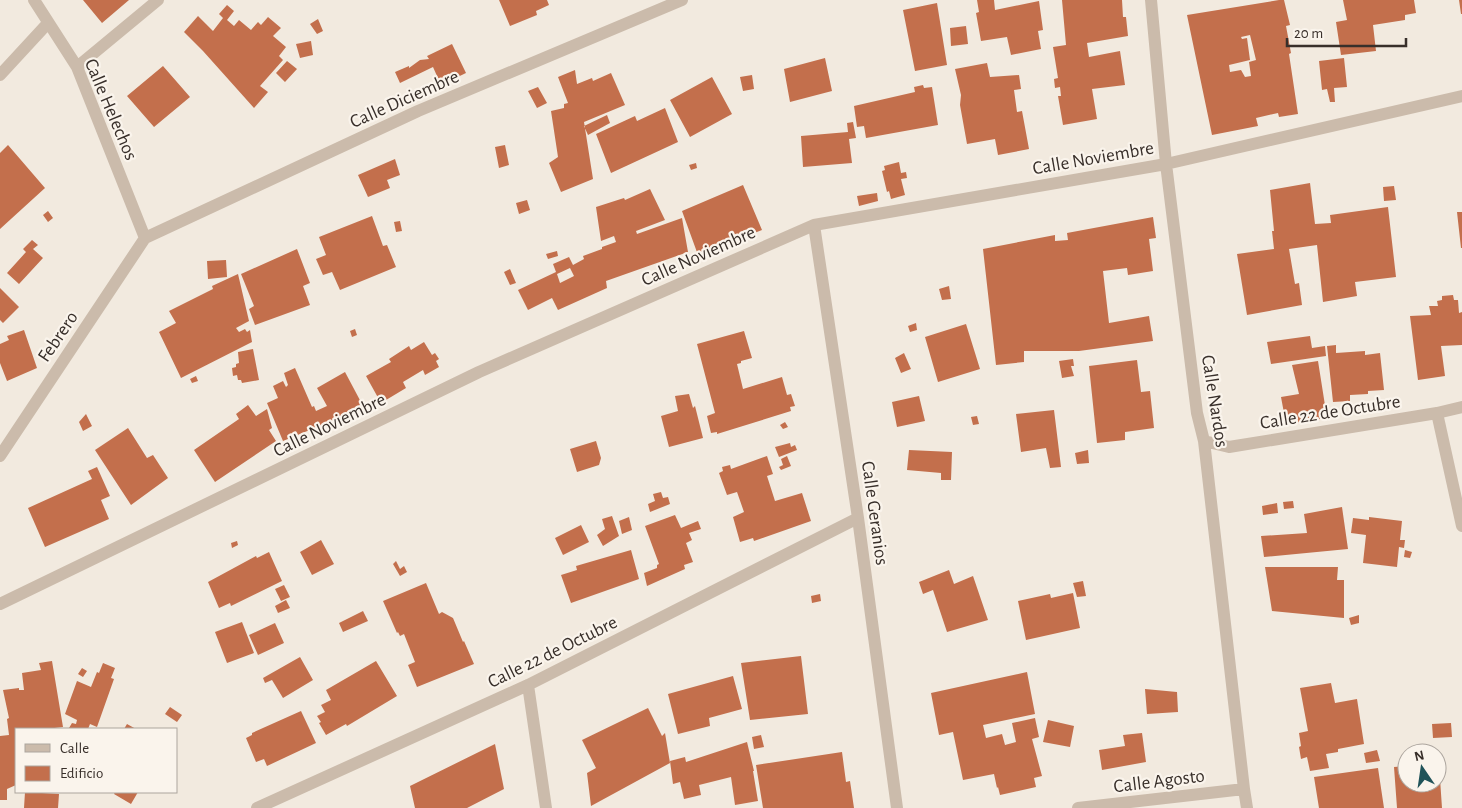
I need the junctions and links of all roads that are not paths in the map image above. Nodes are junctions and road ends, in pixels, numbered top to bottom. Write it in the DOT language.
graph roads {
  1 [pos="34,0"];
  2 [pos="158,0"];
  3 [pos="682,0"];
  4 [pos="1150,0"];
  5 [pos="48,23"];
  6 [pos="77,67"];
  7 [pos="0,75"];
  8 [pos="1462,96"];
  9 [pos="1166,164"];
  10 [pos="814,224"];
  11 [pos="145,238"];
  12 [pos="1462,407"];
  13 [pos="1437,412"];
  14 [pos="1204,440"];
  15 [pos="0,456"];
  16 [pos="858,518"];
  17 [pos="1462,526"];
  18 [pos="0,604"];
  19 [pos="528,685"];
  20 [pos="1244,789"];
  21 [pos="257,808"];
  22 [pos="546,808"];
  23 [pos="897,808"];
  24 [pos="1078,808"];
  25 [pos="1247,808"];
  1 -- 5 [label="street, Calle Helechos"];
  2 -- 6 [label="street"];
  3 -- 11 [label="street, Calle Diciembre"];
  4 -- 9 [label="street, Calle Nardos"];
  5 -- 6 [label="street, Calle Helechos"];
  5 -- 7 [label="street"];
  6 -- 11 [label="street, Calle Helechos"];
  8 -- 9 [label="street, Calle Noviembre"];
  9 -- 10 [label="street, Calle Noviembre"];
  9 -- 14 [label="street, Calle Nardos"];
  10 -- 16 [label="street, Calle Geranios"];
  10 -- 18 [label="street, Calle Noviembre"];
  11 -- 15 [label="street, Febrero"];
  12 -- 13 [label="street, Calle 22 de Octubre"];
  13 -- 14 [label="street, Calle 22 de Octubre"];
  13 -- 17 [label="street"];
  14 -- 20 [label="street, Calle Nardos"];
  16 -- 19 [label="street, Calle 22 de Octubre"];
  16 -- 23 [label="street, Calle Geranios"];
  19 -- 21 [label="street, Calle 22 de Octubre"];
  19 -- 22 [label="street"];
  20 -- 24 [label="street, Calle Agosto"];
  20 -- 25 [label="street, Calle Nardos"];
}
